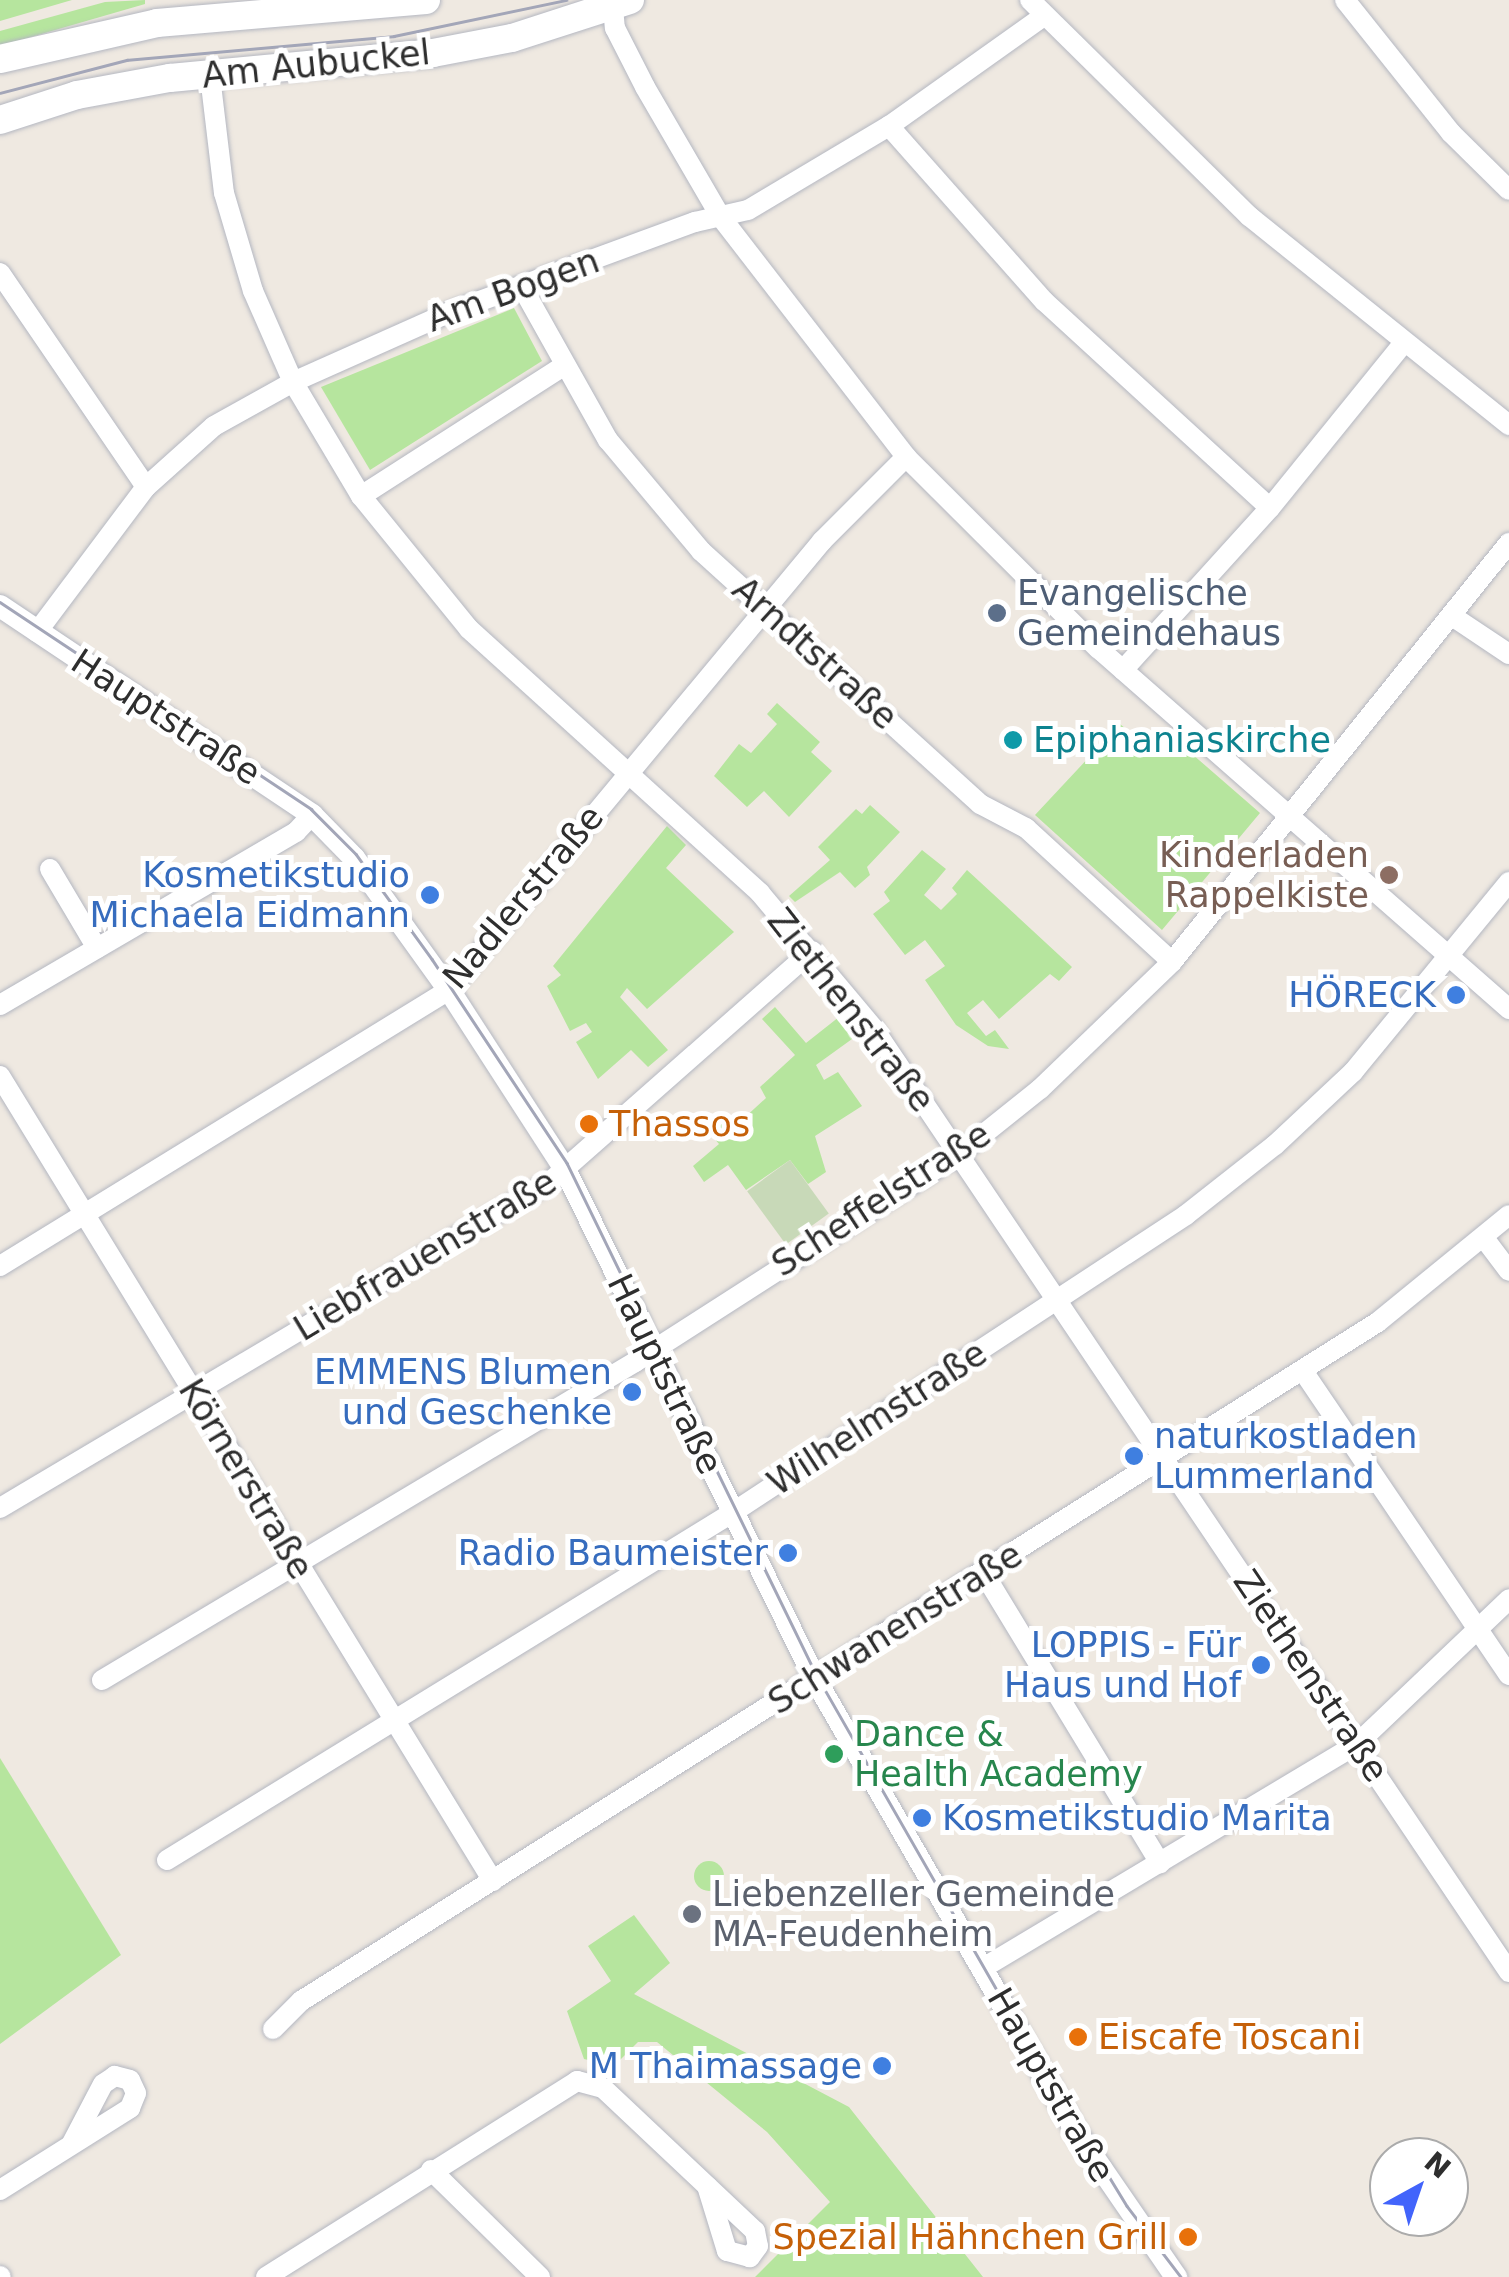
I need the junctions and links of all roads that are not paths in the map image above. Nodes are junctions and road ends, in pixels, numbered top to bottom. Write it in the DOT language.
graph roads {
  1 [pos="426,0"];
  2 [pos="1030,0"];
  3 [pos="1345,0"];
  4 [pos="618,2"];
  5 [pos="1044,16"];
  6 [pos="0,59"];
  7 [pos="210,76"];
  8 [pos="0,120"];
  9 [pos="889,126"];
  10 [pos="1509,190"];
  11 [pos="720,216"];
  12 [pos="0,273"];
  13 [pos="522,286"];
  14 [pos="1403,344"];
  15 [pos="562,367"];
  16 [pos="293,382"];
  17 [pos="1509,425"];
  18 [pos="906,456"];
  19 [pos="146,487"];
  20 [pos="362,496"];
  21 [pos="1270,508"];
  22 [pos="1509,543"];
  23 [pos="0,606"];
  24 [pos="765,609"];
  25 [pos="1455,618"];
  26 [pos="37,632"];
  27 [pos="1509,654"];
  28 [pos="1123,670"];
  29 [pos="628,772"];
  30 [pos="312,814"];
  31 [pos="1291,818"];
  32 [pos="50,869"];
  33 [pos="1509,882"];
  34 [pos="97,948"];
  35 [pos="812,951"];
  36 [pos="1450,958"];
  37 [pos="1172,962"];
  38 [pos="449,990"];
  39 [pos="0,1005"];
  40 [pos="1509,1008"];
  41 [pos="0,1076"];
  42 [pos="960,1153"];
  43 [pos="566,1171"];
  44 [pos="84,1214"];
  45 [pos="1509,1214"];
  46 [pos="1484,1238"];
  47 [pos="0,1266"];
  48 [pos="1509,1270"];
  49 [pos="1061,1298"];
  50 [pos="654,1348"];
  51 [pos="1303,1371"];
  52 [pos="194,1393"];
  53 [pos="1166,1457"];
  54 [pos="0,1508"];
  55 [pos="732,1513"];
  56 [pos="297,1563"];
  57 [pos="983,1572"];
  58 [pos="1509,1600"];
  59 [pos="1478,1629"];
  60 [pos="1509,1675"];
  61 [pos="815,1679"];
  62 [pos="102,1680"];
  63 [pos="394,1720"];
  64 [pos="1357,1744"];
  65 [pos="168,1860"];
  66 [pos="1160,1863"];
  67 [pos="493,1881"];
  68 [pos="983,1968"];
  69 [pos="1509,1972"];
  70 [pos="272,2029"];
  71 [pos="72,2143"];
  72 [pos="431,2170"];
  73 [pos="707,2186"];
  74 [pos="0,2190"];
  75 [pos="534,2274"];
  76 [pos="273,2275"];
  77 [pos="1176,2277"];
  1 -- 6 [label="main road, Am Aubuckel"];
  2 -- 5 [label="street"];
  3 -- 10 [label="street"];
  4 -- 7 [label="main road, Am Aubuckel"];
  4 -- 11 [label="street"];
  5 -- 9 [label="street, Am Bogen"];
  5 -- 14 [label="street"];
  7 -- 8 [label="main road, Am Aubuckel"];
  7 -- 16 [label="street, Ziethenstraße"];
  9 -- 11 [label="street, Am Bogen"];
  9 -- 21 [label="street"];
  11 -- 13 [label="street, Am Bogen"];
  11 -- 18 [label="street"];
  12 -- 19 [label="street"];
  13 -- 15 [label="street, Arndtstraße"];
  13 -- 16 [label="street, Am Bogen"];
  14 -- 17 [label="street"];
  14 -- 21 [label="street"];
  15 -- 20 [label="street"];
  15 -- 24 [label="street, Arndtstraße"];
  16 -- 19 [label="street, Am Bogen"];
  16 -- 20 [label="street, Ziethenstraße"];
  18 -- 24 [label="street, Nadlerstraße"];
  18 -- 28 [label="street"];
  19 -- 26 [label="street, Am Bogen"];
  20 -- 29 [label="street, Ziethenstraße"];
  21 -- 28 [label="street"];
  22 -- 25 [label="street, Scheffelstraße"];
  23 -- 26 [label="street, Hauptstraße"];
  24 -- 29 [label="street, Nadlerstraße"];
  24 -- 37 [label="street, Arndtstraße"];
  25 -- 27 [label="street"];
  25 -- 31 [label="street, Scheffelstraße"];
  26 -- 30 [label="street, Hauptstraße"];
  28 -- 31 [label="street"];
  29 -- 35 [label="street, Ziethenstraße"];
  29 -- 38 [label="street, Nadlerstraße"];
  30 -- 34 [label="street"];
  30 -- 38 [label="street, Hauptstraße"];
  31 -- 36 [label="street"];
  31 -- 37 [label="street, Scheffelstraße"];
  32 -- 34 [label="street"];
  33 -- 36 [label="street, Wilhelmstraße"];
  34 -- 39 [label="street"];
  35 -- 42 [label="street, Ziethenstraße"];
  35 -- 43 [label="street, Liebfrauenstraße"];
  36 -- 40 [label="street"];
  36 -- 49 [label="street, Wilhelmstraße"];
  37 -- 42 [label="street, Scheffelstraße"];
  38 -- 43 [label="street, Hauptstraße"];
  38 -- 44 [label="street, Nadlerstraße"];
  41 -- 44 [label="street, Körnerstraße"];
  42 -- 49 [label="street, Ziethenstraße"];
  42 -- 50 [label="street, Scheffelstraße"];
  43 -- 50 [label="street, Hauptstraße"];
  43 -- 52 [label="street, Liebfrauenstraße"];
  44 -- 47 [label="street, Nadlerstraße"];
  44 -- 52 [label="street, Körnerstraße"];
  45 -- 46 [label="street, Schwanenstraße"];
  46 -- 48 [label="street"];
  46 -- 51 [label="street, Schwanenstraße"];
  49 -- 53 [label="street, Ziethenstraße"];
  49 -- 55 [label="street, Wilhelmstraße"];
  50 -- 55 [label="street, Hauptstraße"];
  50 -- 56 [label="street, Scheffelstraße"];
  51 -- 53 [label="street, Schwanenstraße"];
  51 -- 59 [label="street"];
  52 -- 54 [label="street, Liebfrauenstraße"];
  52 -- 56 [label="street, Körnerstraße"];
  53 -- 57 [label="street, Schwanenstraße"];
  53 -- 64 [label="street, Ziethenstraße"];
  55 -- 61 [label="street, Hauptstraße"];
  55 -- 63 [label="street, Wilhelmstraße"];
  56 -- 62 [label="street, Scheffelstraße"];
  56 -- 63 [label="street, Körnerstraße"];
  57 -- 61 [label="street, Schwanenstraße"];
  57 -- 66 [label="street"];
  58 -- 59 [label="street"];
  59 -- 60 [label="street"];
  59 -- 64 [label="street"];
  61 -- 67 [label="street, Schwanenstraße"];
  61 -- 68 [label="street, Hauptstraße"];
  63 -- 65 [label="street, Wilhelmstraße"];
  63 -- 67 [label="street, Körnerstraße"];
  64 -- 66 [label="street"];
  64 -- 69 [label="street, Ziethenstraße"];
  66 -- 68 [label="street"];
  67 -- 70 [label="street, Schwanenstraße"];
  68 -- 77 [label="street, Hauptstraße"];
  71 -- 74 [label="street"];
  72 -- 73 [label="street"];
  72 -- 75 [label="street"];
  72 -- 76 [label="street"];
}
